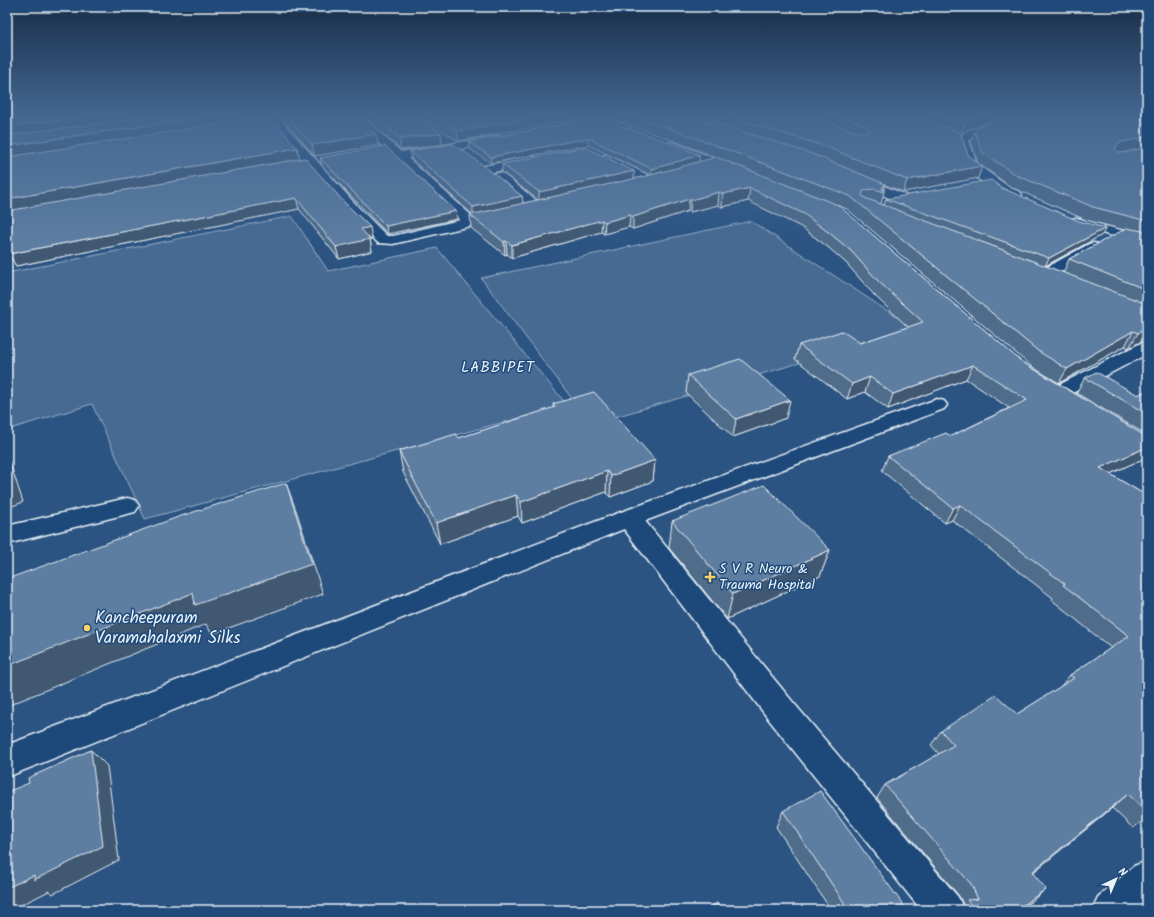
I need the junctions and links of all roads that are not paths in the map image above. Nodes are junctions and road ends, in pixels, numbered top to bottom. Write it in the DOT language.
graph roads {
  1 [pos="307,159"];
  2 [pos="403,159"];
  3 [pos="537,159"];
  4 [pos="607,159"];
  5 [pos="705,159"];
  6 [pos="968,159"];
  7 [pos="325,160"];
  8 [pos="311,163"];
  9 [pos="716,163"];
  10 [pos="295,165"];
  11 [pos="694,169"];
  12 [pos="846,174"];
  13 [pos="745,175"];
  14 [pos="664,177"];
  15 [pos="650,181"];
  16 [pos="990,181"];
  17 [pos="975,184"];
  18 [pos="627,186"];
  19 [pos="916,195"];
  20 [pos="901,198"];
  21 [pos="1025,200"];
  22 [pos="881,203"];
  23 [pos="551,204"];
  24 [pos="536,207"];
  25 [pos="1067,218"];
  26 [pos="470,222"];
  27 [pos="1118,234"];
  28 [pos="1147,240"];
  29 [pos="1031,268"];
  30 [pos="1046,274"];
  31 [pos="1060,280"];
  32 [pos="1147,347"];
  33 [pos="1077,404"];
  34 [pos="937,405"];
  35 [pos="126,506"];
  36 [pos="629,518"];
  37 [pos="7,535"];
  38 [pos="7,761"];
  39 [pos="1147,879"];
  40 [pos="945,910"];
  41 [pos="1111,910"];
  1 -- 8 [label="street"];
  2 -- 26 [label="street"];
  3 -- 24 [label="street"];
  4 -- 15 [label="street"];
  5 -- 9 [label="street"];
  6 -- 16 [label="street"];
  7 -- 8 [label="street"];
  8 -- 10 [label="street"];
  8 -- 26 [label="street"];
  9 -- 11 [label="street"];
  9 -- 13 [label="street"];
  12 -- 20 [label="street"];
  14 -- 15 [label="street"];
  15 -- 18 [label="street"];
  16 -- 17 [label="street"];
  16 -- 21 [label="street"];
  19 -- 20 [label="street"];
  20 -- 22 [label="street"];
  23 -- 24 [label="street"];
  24 -- 26 [label="street"];
  25 -- 27 [label="street"];
  27 -- 28 [label="street"];
  27 -- 30 [label="street"];
  29 -- 30 [label="street"];
  30 -- 31 [label="street"];
  32 -- 33 [label="street"];
  34 -- 36 [label="street"];
  35 -- 37 [label="street"];
  36 -- 38 [label="street"];
  36 -- 40 [label="street"];
  39 -- 41 [label="street"];
}
